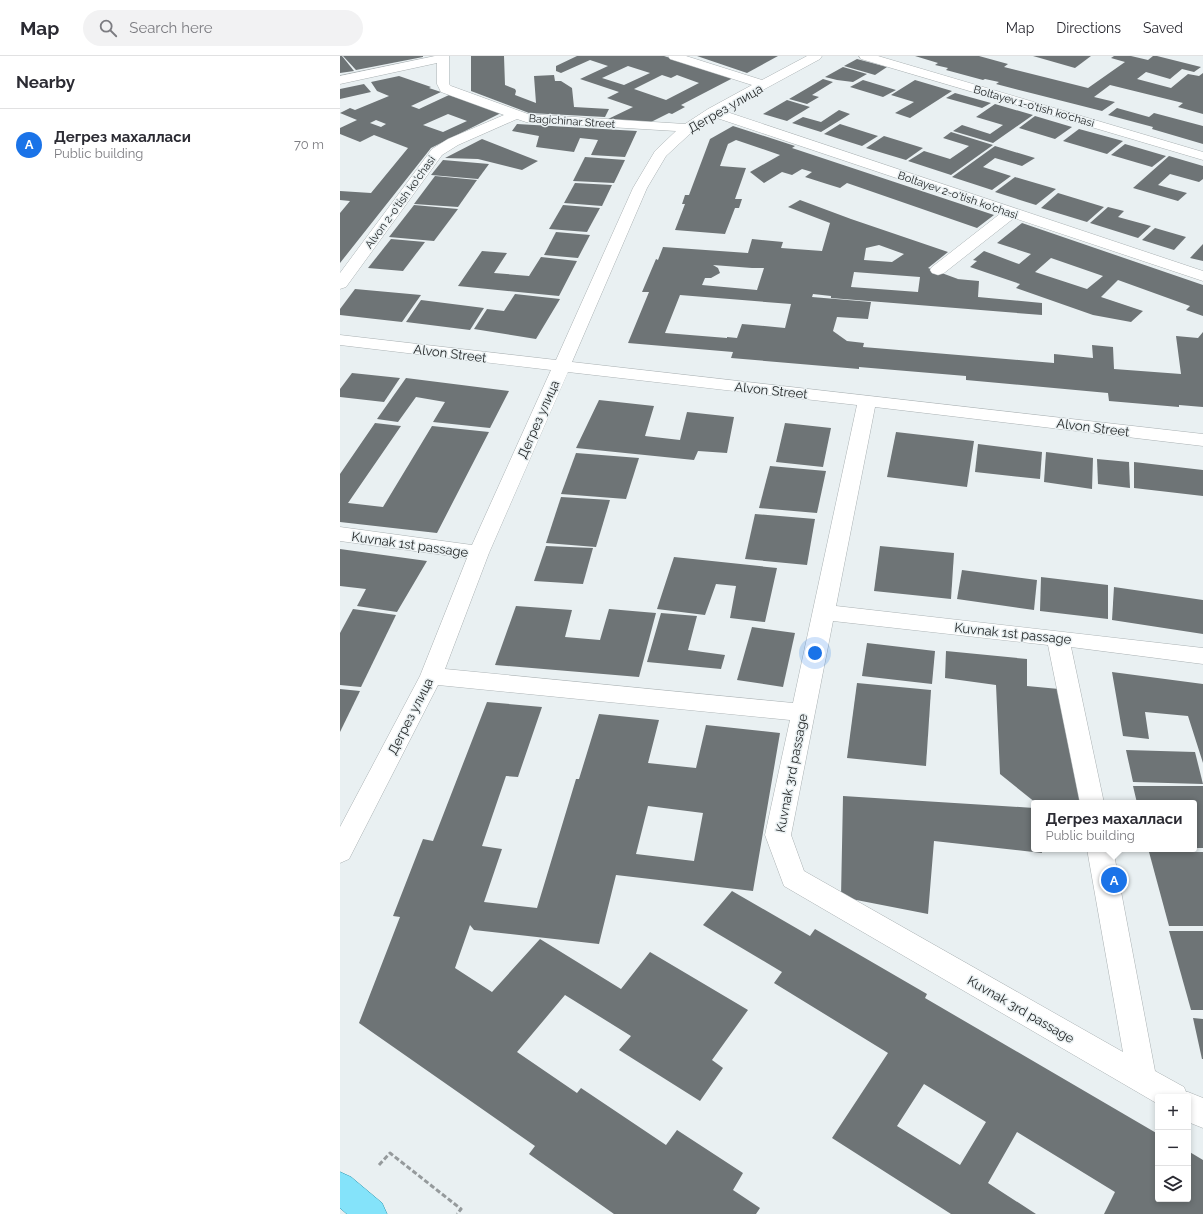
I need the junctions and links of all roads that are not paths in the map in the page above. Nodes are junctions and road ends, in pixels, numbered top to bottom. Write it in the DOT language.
graph roads {
  1 [pos="674,56"];
  2 [pos="816,56"];
  3 [pos="865,56"];
  4 [pos="443,57"];
  5 [pos="340,80"];
  6 [pos="764,85"];
  7 [pos="713,112"];
  8 [pos="515,116"];
  9 [pos="688,128"];
  10 [pos="1203,156"];
  11 [pos="1012,213"];
  12 [pos="938,270"];
  13 [pos="1203,276"];
  14 [pos="340,284"];
  15 [pos="340,340"];
  16 [pos="561,366"];
  17 [pos="867,401"];
  18 [pos="1203,440"];
  19 [pos="340,534"];
  20 [pos="479,553"];
  21 [pos="824,612"];
  22 [pos="1058,638"];
  23 [pos="1203,656"];
  24 [pos="431,676"];
  25 [pos="803,713"];
  26 [pos="1091,800"];
  27 [pos="340,852"];
  28 [pos="1101,852"];
  29 [pos="1142,1079"];
  30 [pos="1168,1094"];
  31 [pos="1191,1108"];
  32 [pos="1203,1114"];
  33 [pos="340,1188"];
  34 [pos="371,1214"];
  1 -- 6 [label="street"];
  2 -- 6 [label="street, Дегрез улица"];
  3 -- 10 [label="street, Boltayev 1-o'tish ko'chasi"];
  4 -- 5 [label="street"];
  4 -- 8 [label="street, Bаgichinar Street"];
  6 -- 7 [label="street, Дегрез улица"];
  7 -- 9 [label="street, Дегрез улица"];
  7 -- 11 [label="street, Boltayev 2-o'tish ko'chasi"];
  8 -- 9 [label="street, Bаgichinar Street"];
  8 -- 14 [label="street, Alvon 2-o'tish ko'chasi"];
  9 -- 16 [label="street, Дегрез улица"];
  11 -- 12 [label="street"];
  11 -- 13 [label="street, Boltayev 2-o'tish ko'chasi"];
  15 -- 16 [label="street, Alvon Street"];
  16 -- 17 [label="street, Alvon Street"];
  16 -- 20 [label="street, Дегрез улица"];
  17 -- 18 [label="street, Alvon Street"];
  17 -- 21 [label="street, Kuvnak 3rd passage"];
  19 -- 20 [label="street, Kuvnak 1st passage"];
  20 -- 24 [label="street, Дегрез улица"];
  21 -- 22 [label="street, Kuvnak 1st passage"];
  21 -- 25 [label="street, Kuvnak 3rd passage"];
  22 -- 23 [label="street, Kuvnak 1st passage"];
  22 -- 26 [label="street"];
  24 -- 25 [label="street"];
  24 -- 27 [label="street, Дегрез улица"];
  25 -- 29 [label="street, Kuvnak 3rd passage"];
  28 -- 29 [label="street"];
  29 -- 30 [label="street, Kuvnak 3rd passage"];
  31 -- 32 [label="street"];
  33 -- 34 [label="main road"];
}
